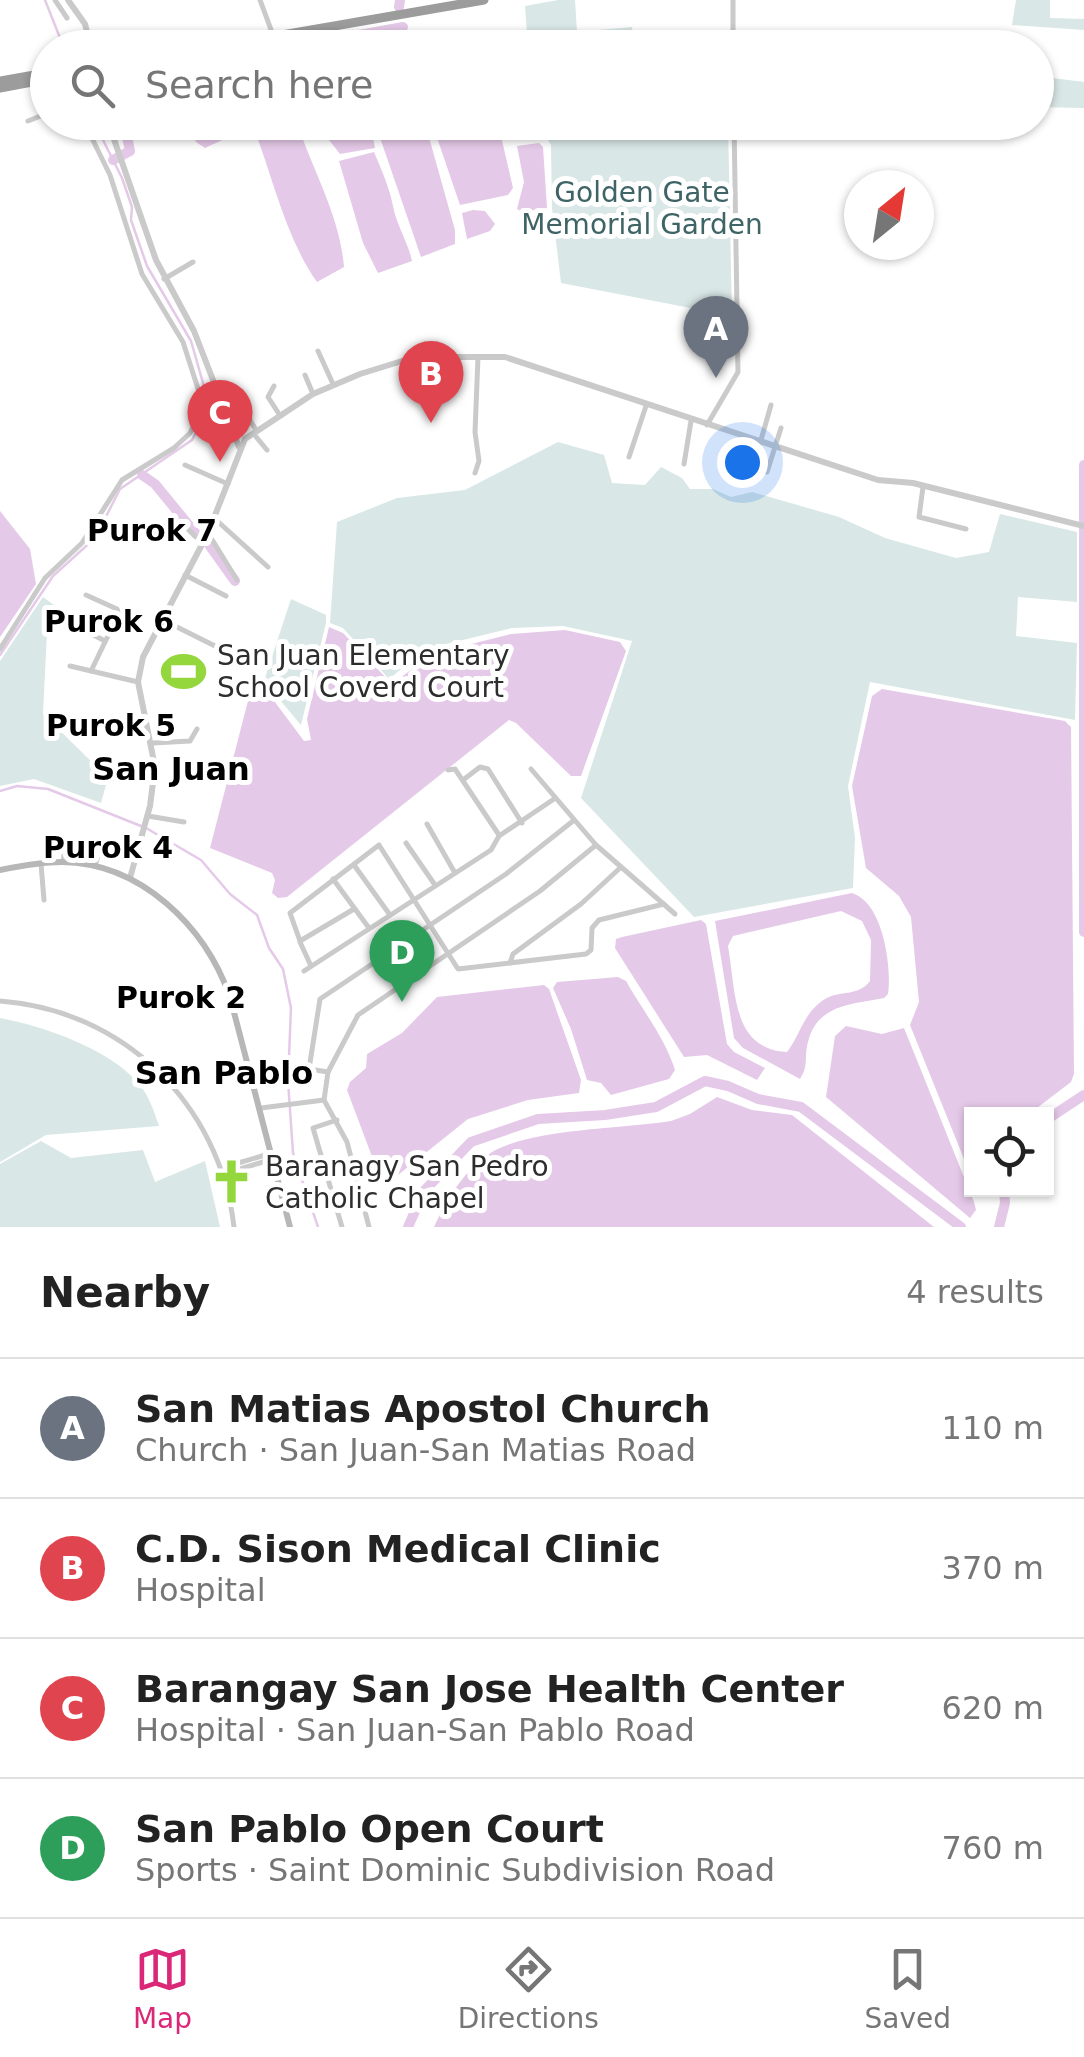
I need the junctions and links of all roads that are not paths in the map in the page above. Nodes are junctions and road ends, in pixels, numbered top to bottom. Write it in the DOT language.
graph roads {
  1 [pos="55,0"];
  2 [pos="68,0"];
  3 [pos="260,0"];
  4 [pos="410,0"];
  5 [pos="484,0"];
  6 [pos="732,0"];
  7 [pos="412,14"];
  8 [pos="67,18"];
  9 [pos="86,30"];
  10 [pos="271,30"];
  11 [pos="311,30"];
  12 [pos="733,30"];
  13 [pos="30,79"];
  14 [pos="0,84"];
  15 [pos="93,140"];
  16 [pos="115,140"];
  17 [pos="734,140"];
  18 [pos="192,262"];
  19 [pos="164,278"];
  20 [pos="318,351"];
  21 [pos="478,356"];
  22 [pos="305,375"];
  23 [pos="333,384"];
  24 [pos="274,386"];
  25 [pos="313,394"];
  26 [pos="238,400"];
  27 [pos="771,405"];
  28 [pos="646,406"];
  29 [pos="279,414"];
  30 [pos="691,420"];
  31 [pos="706,425"];
  32 [pos="781,428"];
  33 [pos="254,431"];
  34 [pos="749,438"];
  35 [pos="759,442"];
  36 [pos="775,447"];
  37 [pos="239,448"];
  38 [pos="267,450"];
  39 [pos="630,457"];
  40 [pos="756,460"];
  41 [pos="684,464"];
  42 [pos="185,465"];
  43 [pos="742,468"];
  44 [pos="474,472"];
  45 [pos="768,472"];
  46 [pos="228,484"];
  47 [pos="923,487"];
  48 [pos="214,518"];
  49 [pos="1084,526"];
  50 [pos="966,529"];
  51 [pos="134,538"];
  52 [pos="205,538"];
  53 [pos="268,566"];
  54 [pos="185,575"];
  55 [pos="237,580"];
  56 [pos="86,595"];
  57 [pos="226,596"];
  58 [pos="161,620"];
  59 [pos="86,631"];
  60 [pos="105,641"];
  61 [pos="0,649"];
  62 [pos="233,656"];
  63 [pos="70,666"];
  64 [pos="92,672"];
  65 [pos="138,682"];
  66 [pos="196,729"];
  67 [pos="153,743"];
  68 [pos="531,768"];
  69 [pos="448,770"];
  70 [pos="463,780"];
  71 [pos="554,799"];
  72 [pos="147,819"];
  73 [pos="572,821"];
  74 [pos="184,822"];
  75 [pos="522,823"];
  76 [pos="427,824"];
  77 [pos="499,836"];
  78 [pos="66,841"];
  79 [pos="102,841"];
  80 [pos="406,842"];
  81 [pos="596,846"];
  82 [pos="64,862"];
  83 [pos="41,864"];
  84 [pos="353,864"];
  85 [pos="95,866"];
  86 [pos="620,868"];
  87 [pos="0,870"];
  88 [pos="455,873"];
  89 [pos="130,878"];
  90 [pos="334,879"];
  91 [pos="434,884"];
  92 [pos="44,900"];
  93 [pos="414,900"];
  94 [pos="664,904"];
  95 [pos="354,909"];
  96 [pos="675,914"];
  97 [pos="390,915"];
  98 [pos="429,926"];
  99 [pos="369,928"];
  100 [pos="300,941"];
  101 [pos="447,954"];
  102 [pos="510,962"];
  103 [pos="311,966"];
  104 [pos="304,972"];
  105 [pos="0,1001"];
  106 [pos="328,1072"];
  107 [pos="324,1100"];
  108 [pos="261,1108"];
  109 [pos="337,1120"];
  110 [pos="272,1156"];
  111 [pos="223,1174"];
  112 [pos="234,1227"];
  113 [pos="290,1227"];
  114 [pos="342,1227"];
  115 [pos="369,1227"];
  1 -- 8 [label="street"];
  2 -- 9 [label="street"];
  3 -- 10 [label="street"];
  4 -- 7 [label="street"];
  5 -- 7 [label="highway"];
  6 -- 12 [label="street"];
  7 -- 11 [label="highway"];
  13 -- 14 [label="highway"];
  15 -- 61 [label="street"];
  16 -- 19 [label="street"];
  17 -- 31 [label="street"];
  18 -- 19 [label="street"];
  19 -- 37 [label="street"];
  20 -- 23 [label="street"];
  21 -- 23 [label="street"];
  21 -- 28 [label="street"];
  21 -- 44 [label="street"];
  22 -- 25 [label="street"];
  23 -- 25 [label="street"];
  24 -- 29 [label="street"];
  25 -- 29 [label="street"];
  26 -- 33 [label="street"];
  27 -- 35 [label="street"];
  28 -- 30 [label="street"];
  28 -- 39 [label="street"];
  29 -- 33 [label="street"];
  30 -- 31 [label="street"];
  30 -- 41 [label="street"];
  31 -- 34 [label="street"];
  32 -- 36 [label="street"];
  33 -- 37 [label="street"];
  33 -- 38 [label="street"];
  34 -- 35 [label="street"];
  34 -- 43 [label="street"];
  35 -- 36 [label="street"];
  35 -- 40 [label="street"];
  36 -- 45 [label="street"];
  36 -- 47 [label="street"];
  37 -- 46 [label="street"];
  42 -- 46 [label="street"];
  46 -- 48 [label="street"];
  47 -- 49 [label="street"];
  47 -- 50 [label="street"];
  48 -- 52 [label="street"];
  48 -- 53 [label="street"];
  51 -- 52 [label="street"];
  52 -- 54 [label="street"];
  52 -- 55 [label="street"];
  54 -- 57 [label="street"];
  54 -- 58 [label="street"];
  56 -- 60 [label="street"];
  58 -- 62 [label="street"];
  58 -- 65 [label="street"];
  59 -- 60 [label="street"];
  60 -- 64 [label="street"];
  63 -- 64 [label="street"];
  64 -- 65 [label="street"];
  65 -- 67 [label="street"];
  66 -- 67 [label="street"];
  67 -- 72 [label="street"];
  68 -- 71 [label="street"];
  69 -- 70 [label="street"];
  70 -- 75 [label="street"];
  70 -- 77 [label="street"];
  71 -- 73 [label="street"];
  71 -- 75 [label="street"];
  72 -- 74 [label="street"];
  72 -- 89 [label="street"];
  73 -- 81 [label="street"];
  73 -- 98 [label="street"];
  75 -- 77 [label="street"];
  76 -- 88 [label="street"];
  77 -- 88 [label="street"];
  78 -- 82 [label="street"];
  79 -- 85 [label="street"];
  80 -- 91 [label="street"];
  81 -- 86 [label="street"];
  81 -- 101 [label="street"];
  82 -- 83 [label="main road"];
  82 -- 85 [label="main road"];
  83 -- 87 [label="main road"];
  83 -- 92 [label="street"];
  84 -- 90 [label="street"];
  84 -- 93 [label="street"];
  84 -- 97 [label="street"];
  85 -- 89 [label="main road"];
  86 -- 94 [label="street"];
  86 -- 102 [label="street"];
  88 -- 91 [label="street"];
  89 -- 108 [label="main road"];
  90 -- 95 [label="street"];
  90 -- 100 [label="street"];
  91 -- 93 [label="street"];
  93 -- 97 [label="street"];
  93 -- 98 [label="street"];
  94 -- 96 [label="street"];
  94 -- 102 [label="street"];
  95 -- 99 [label="street"];
  95 -- 100 [label="street"];
  97 -- 99 [label="street"];
  98 -- 101 [label="street"];
  98 -- 106 [label="street"];
  99 -- 103 [label="street"];
  100 -- 103 [label="street"];
  101 -- 102 [label="street"];
  101 -- 106 [label="street"];
  103 -- 104 [label="street"];
  105 -- 111 [label="street"];
  106 -- 107 [label="street"];
  107 -- 108 [label="street"];
  107 -- 109 [label="street"];
  108 -- 110 [label="main road"];
  109 -- 114 [label="street"];
  109 -- 115 [label="street"];
  110 -- 111 [label="street"];
  110 -- 113 [label="main road"];
  111 -- 112 [label="street"];
}
